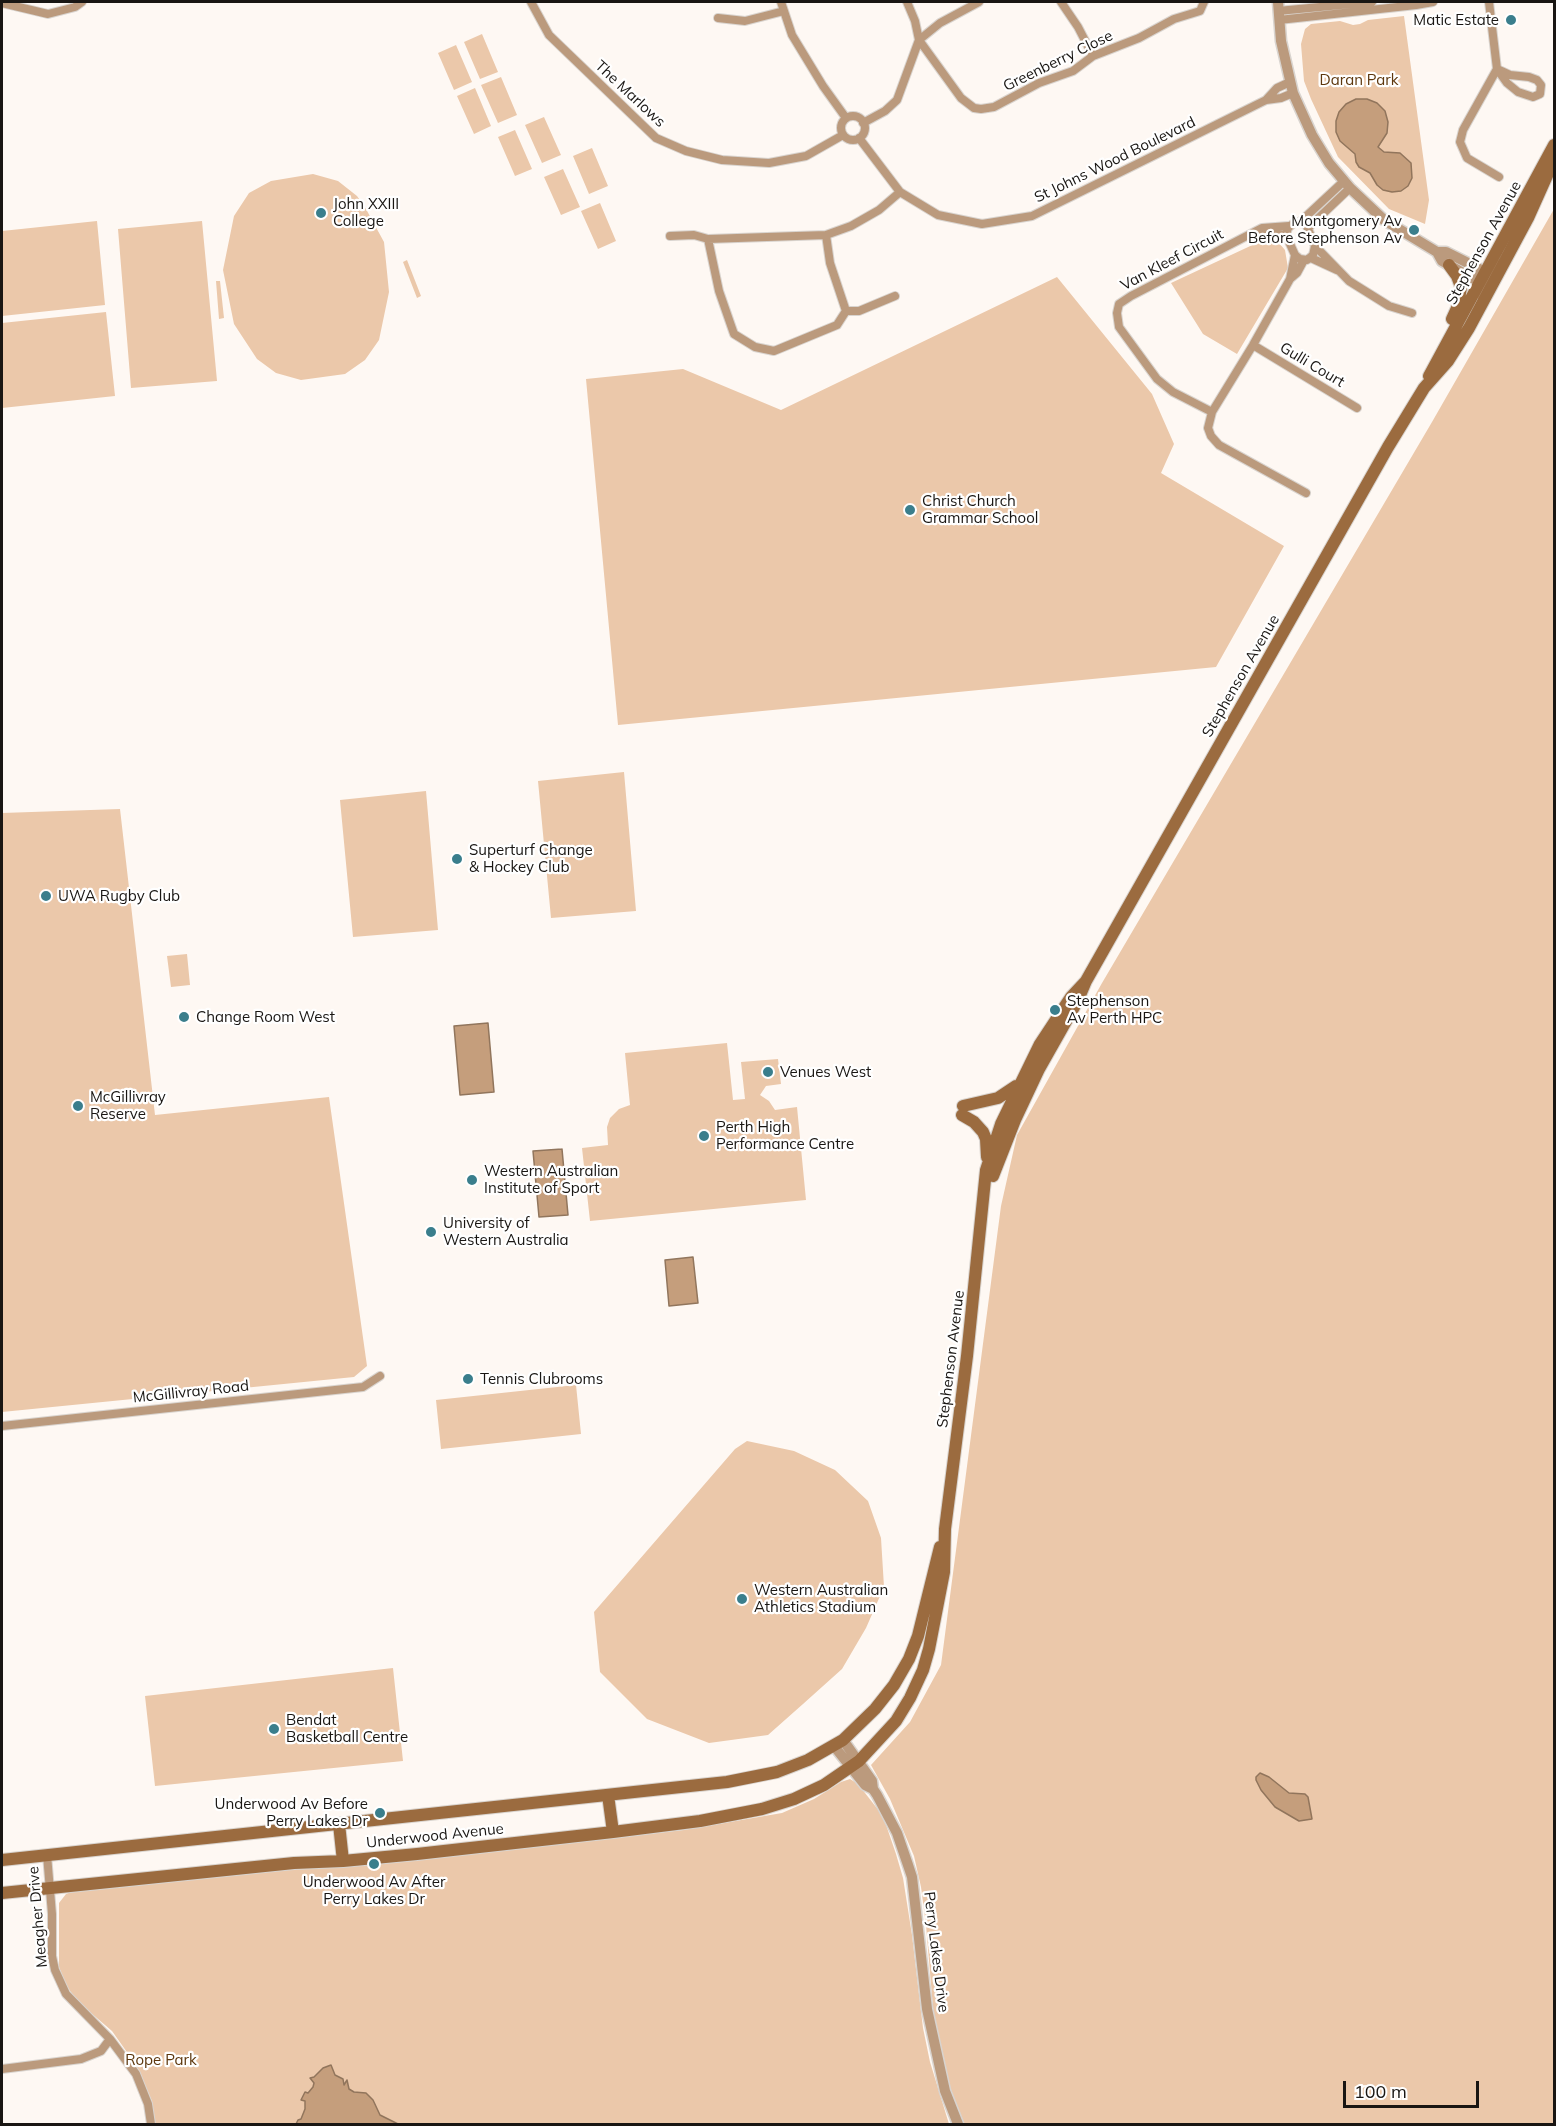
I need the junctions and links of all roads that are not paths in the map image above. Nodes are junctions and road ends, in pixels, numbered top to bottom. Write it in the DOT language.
graph roads {
  1 [pos="82,2"];
  2 [pos="531,2"];
  3 [pos="907,2"];
  4 [pos="979,2"];
  5 [pos="1060,2"];
  6 [pos="1204,2"];
  7 [pos="1372,2"];
  8 [pos="1433,2"];
  9 [pos="1489,2"];
  10 [pos="2,3"];
  11 [pos="1355,5"];
  12 [pos="782,6"];
  13 [pos="1278,11"];
  14 [pos="718,18"];
  15 [pos="919,40"];
  16 [pos="1092,56"];
  17 [pos="1497,69"];
  18 [pos="1291,88"];
  19 [pos="846,118"];
  20 [pos="863,123"];
  21 [pos="843,135"];
  22 [pos="859,138"];
  23 [pos="1554,145"];
  24 [pos="1554,160"];
  25 [pos="1500,177"];
  26 [pos="1347,184"];
  27 [pos="900,192"];
  28 [pos="1528,218"];
  29 [pos="1300,222"];
  30 [pos="1289,226"];
  31 [pos="1308,228"];
  32 [pos="1254,232"];
  33 [pos="826,235"];
  34 [pos="1287,235"];
  35 [pos="670,236"];
  36 [pos="708,239"];
  37 [pos="1315,246"];
  38 [pos="1437,252"];
  39 [pos="1295,255"];
  40 [pos="1307,259"];
  41 [pos="1449,266"];
  42 [pos="1337,270"];
  43 [pos="1290,279"];
  44 [pos="1482,281"];
  45 [pos="895,296"];
  46 [pos="1483,302"];
  47 [pos="846,311"];
  48 [pos="1412,313"];
  49 [pos="1253,345"];
  50 [pos="1434,364"];
  51 [pos="1424,388"];
  52 [pos="1357,408"];
  53 [pos="1212,412"];
  54 [pos="1306,493"];
  55 [pos="1086,981"];
  56 [pos="1019,1083"];
  57 [pos="986,1170"];
  58 [pos="986,1192"];
  59 [pos="380,1376"];
  60 [pos="2,1426"];
  61 [pos="945,1529"];
  62 [pos="838,1743"];
  63 [pos="855,1764"];
  64 [pos="608,1795"];
  65 [pos="339,1824"];
  66 [pos="613,1832"];
  67 [pos="47,1855"];
  68 [pos="2,1860"];
  69 [pos="343,1860"];
  70 [pos="50,1888"];
  71 [pos="2,1893"];
  72 [pos="110,2039"];
  73 [pos="2,2068"];
  74 [pos="151,2124"];
  75 [pos="958,2124"];
  1 -- 10 [label="street"];
  2 -- 21 [label="street, The Marlows"];
  3 -- 15 [label="street"];
  4 -- 15 [label="street"];
  5 -- 16 [label="street"];
  6 -- 16 [label="street, Greenberry Close"];
  7 -- 11 [label="street"];
  8 -- 11 [label="street"];
  9 -- 17 [label="street"];
  11 -- 13 [label="street"];
  12 -- 14 [label="street"];
  12 -- 19 [label="street"];
  13 -- 18 [label="street"];
  15 -- 16 [label="street, Greenberry Close"];
  15 -- 20 [label="street"];
  17 -- 17 [label="street"];
  17 -- 25 [label="street"];
  18 -- 26 [label="street"];
  18 -- 27 [label="street, St Johns Wood Boulevard"];
  19 -- 20 [label="street"];
  19 -- 21 [label="street"];
  20 -- 22 [label="street"];
  21 -- 22 [label="street"];
  22 -- 27 [label="street, St Johns Wood Boulevard"];
  23 -- 44 [label="main road, Stephenson Avenue"];
  24 -- 28 [label="main road, Stephenson Avenue"];
  26 -- 29 [label="street"];
  26 -- 31 [label="street"];
  26 -- 38 [label="street"];
  27 -- 33 [label="street"];
  28 -- 44 [label="street"];
  28 -- 46 [label="main road, Stephenson Avenue"];
  29 -- 30 [label="street"];
  29 -- 31 [label="street"];
  30 -- 32 [label="street, Van Kleef Circuit"];
  30 -- 34 [label="street"];
  31 -- 37 [label="street"];
  32 -- 34 [label="street"];
  32 -- 53 [label="street, Van Kleef Circuit"];
  33 -- 36 [label="street"];
  33 -- 47 [label="street"];
  34 -- 39 [label="street"];
  35 -- 36 [label="street"];
  36 -- 47 [label="street"];
  37 -- 40 [label="street"];
  37 -- 42 [label="street"];
  38 -- 41 [label="street"];
  38 -- 44 [label="street"];
  39 -- 40 [label="street"];
  39 -- 43 [label="street"];
  40 -- 42 [label="street"];
  40 -- 43 [label="street"];
  41 -- 44 [label="street"];
  41 -- 50 [label="main road"];
  42 -- 48 [label="street"];
  43 -- 49 [label="street"];
  44 -- 46 [label="street"];
  44 -- 50 [label="main road, Stephenson Avenue"];
  45 -- 47 [label="street"];
  46 -- 51 [label="main road, Stephenson Avenue"];
  49 -- 52 [label="street, Gulli Court"];
  49 -- 53 [label="street"];
  50 -- 51 [label="main road, Stephenson Avenue"];
  51 -- 55 [label="main road, Stephenson Avenue"];
  53 -- 54 [label="street"];
  55 -- 56 [label="main road, Stephenson Avenue"];
  55 -- 58 [label="main road, Stephenson Avenue"];
  56 -- 57 [label="main road, Stephenson Avenue"];
  56 -- 57 [label="main road"];
  57 -- 58 [label="main road, Stephenson Avenue"];
  58 -- 61 [label="main road, Stephenson Avenue"];
  59 -- 60 [label="street, McGillivray Road"];
  61 -- 62 [label="main road, Stephenson Avenue"];
  61 -- 63 [label="main road, Stephenson Avenue"];
  62 -- 63 [label="street, Perry Lakes Drive"];
  62 -- 64 [label="main road, Underwood Avenue"];
  63 -- 66 [label="main road, Underwood Avenue"];
  63 -- 75 [label="street, Perry Lakes Drive"];
  64 -- 65 [label="main road, Underwood Avenue"];
  64 -- 66 [label="main road"];
  65 -- 67 [label="main road, Underwood Avenue"];
  65 -- 69 [label="main road"];
  66 -- 69 [label="main road, Underwood Avenue"];
  67 -- 68 [label="main road, Underwood Avenue"];
  67 -- 70 [label="street, Meagher Drive"];
  69 -- 70 [label="main road, Underwood Avenue"];
  70 -- 71 [label="main road, Underwood Avenue"];
  70 -- 72 [label="street, Meagher Drive"];
  72 -- 73 [label="street"];
  72 -- 74 [label="street, Meagher Drive"];
}
